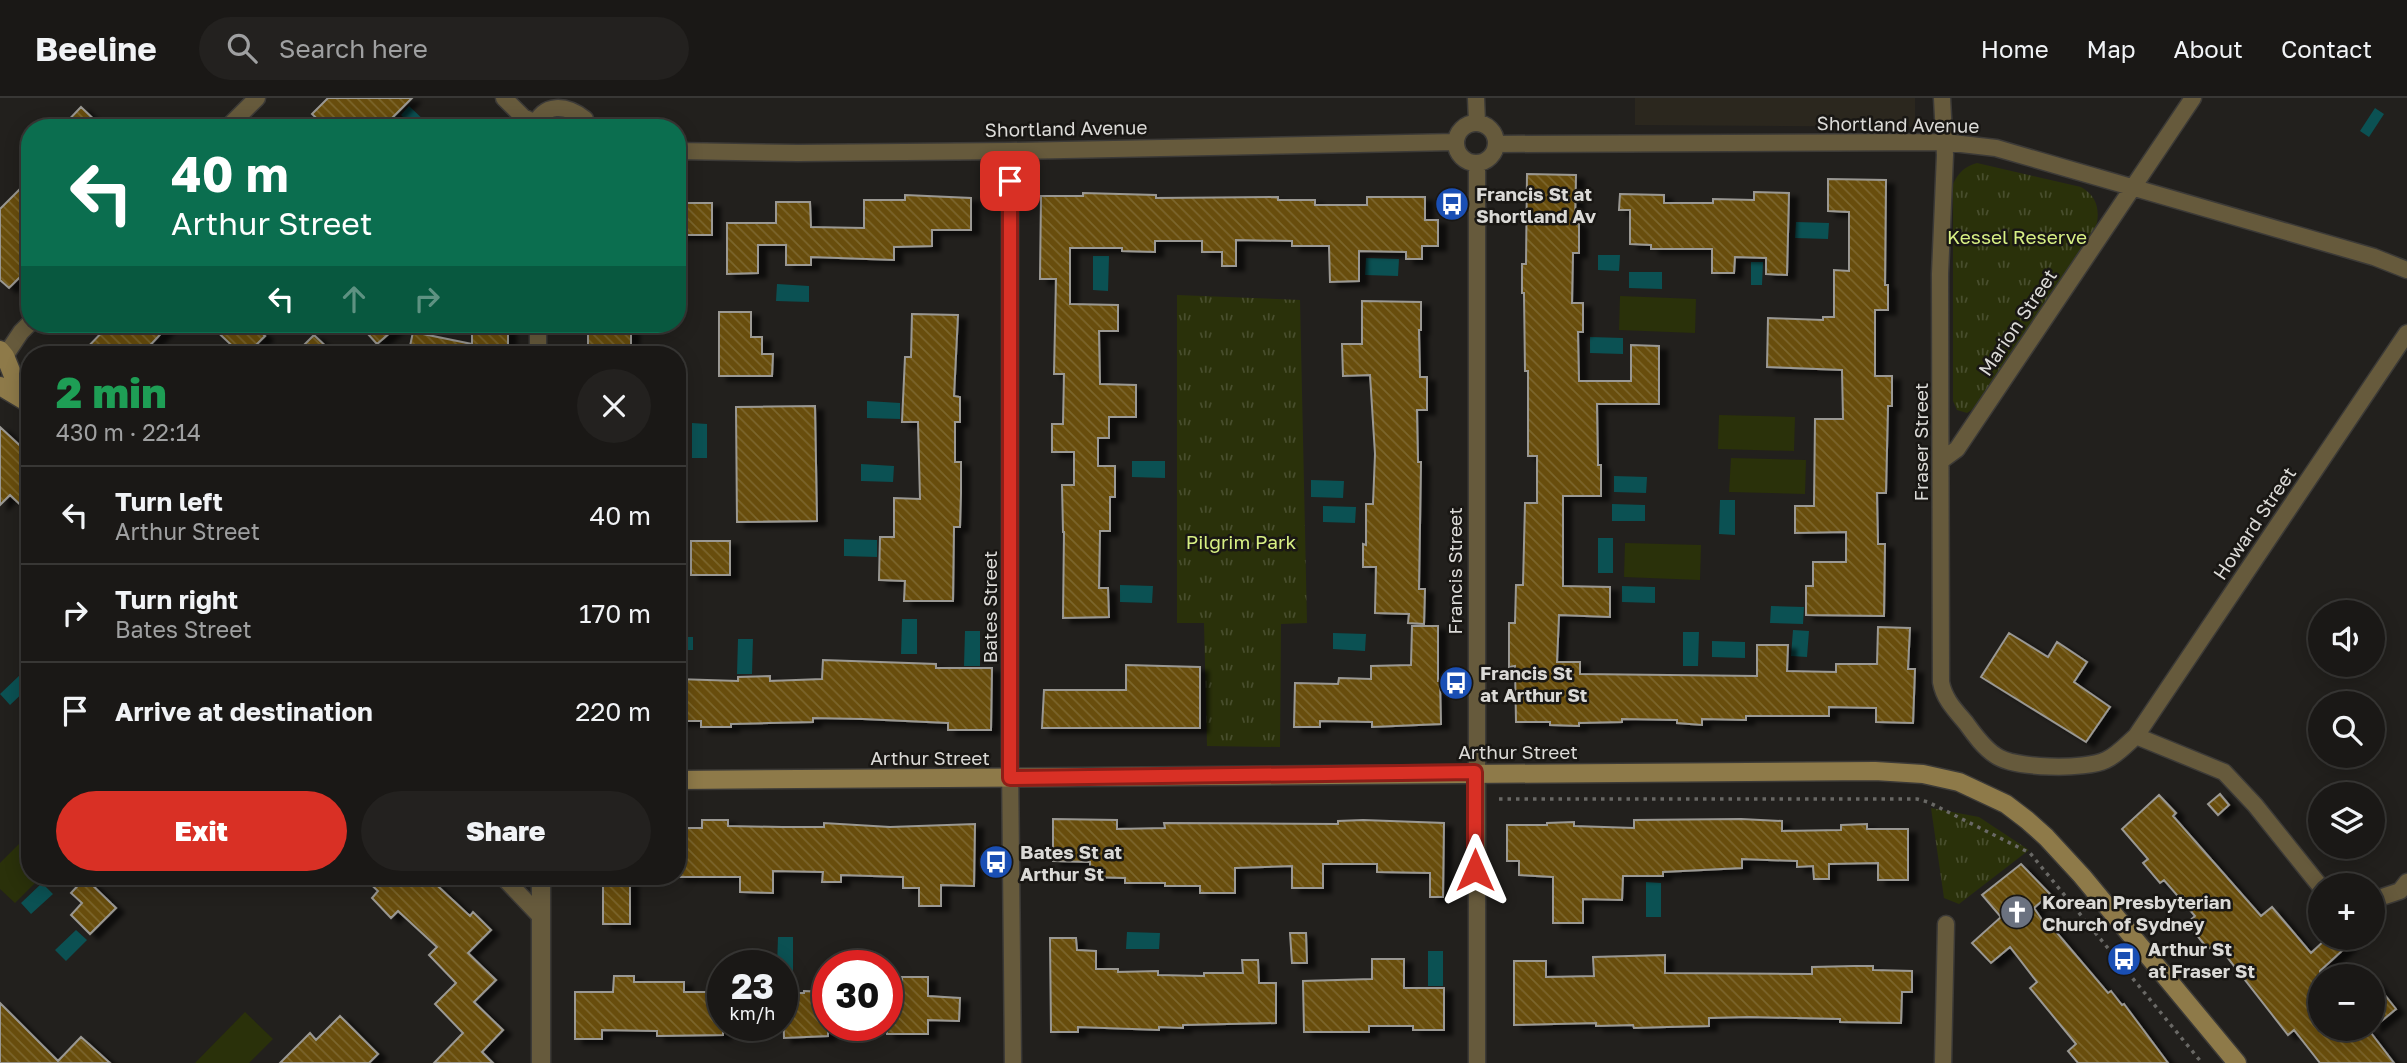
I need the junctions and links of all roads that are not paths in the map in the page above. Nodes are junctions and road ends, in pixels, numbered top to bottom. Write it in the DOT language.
graph roads {
  1 [pos="257,98"];
  2 [pos="503,98"];
  3 [pos="1476,98"];
  4 [pos="1942,98"];
  5 [pos="2193,98"];
  6 [pos="577,104"];
  7 [pos="236,119"];
  8 [pos="526,119"];
  9 [pos="539,119"];
  10 [pos="1477,122"];
  11 [pos="1455,142"];
  12 [pos="1944,142"];
  13 [pos="1497,144"];
  14 [pos="686,151"];
  15 [pos="1010,151"];
  16 [pos="1477,163"];
  17 [pos="2134,187"];
  18 [pos="2407,270"];
  19 [pos="21,332"];
  20 [pos="2407,333"];
  21 [pos="3,353"];
  22 [pos="0,380"];
  23 [pos="0,386"];
  24 [pos="21,391"];
  25 [pos="21,399"];
  26 [pos="1942,460"];
  27 [pos="2136,736"];
  28 [pos="2005,761"];
  29 [pos="1475,772"];
  30 [pos="1010,778"];
  31 [pos="686,780"];
  32 [pos="2310,873"];
  33 [pos="2407,882"];
  34 [pos="511,885"];
  35 [pos="541,885"];
  36 [pos="2385,896"];
  37 [pos="541,917"];
  38 [pos="1946,924"];
  39 [pos="541,1063"];
  40 [pos="1013,1063"];
  41 [pos="1476,1063"];
  42 [pos="1942,1063"];
  43 [pos="2237,1063"];
  1 -- 7 [label="street"];
  2 -- 8 [label="street"];
  3 -- 10 [label="street"];
  4 -- 12 [label="street, Fraser Street"];
  5 -- 17 [label="street, Marion Street"];
  6 -- 9 [label="street"];
  10 -- 11 [label="street"];
  10 -- 13 [label="street"];
  11 -- 15 [label="street, Shortland Avenue"];
  11 -- 16 [label="street"];
  12 -- 13 [label="street, Shortland Avenue"];
  12 -- 17 [label="street, Shortland Avenue"];
  12 -- 26 [label="street, Fraser Street"];
  13 -- 16 [label="street"];
  14 -- 15 [label="street, Shortland Avenue"];
  15 -- 30 [label="street, Bates Street"];
  16 -- 29 [label="street, Francis Street"];
  17 -- 18 [label="street, Shortland Avenue"];
  17 -- 26 [label="street, Marion Street"];
  19 -- 21 [label="street"];
  20 -- 27 [label="street, Howard Street"];
  21 -- 22 [label="main road"];
  21 -- 24 [label="main road"];
  23 -- 25 [label="main road"];
  26 -- 28 [label="street, Fraser Street"];
  27 -- 28 [label="street, Howard Street"];
  27 -- 32 [label="street"];
  29 -- 30 [label="main road, Arthur Street"];
  29 -- 41 [label="street, Francis Street"];
  29 -- 43 [label="main road, Arthur Street"];
  30 -- 31 [label="main road, Arthur Street"];
  30 -- 40 [label="street, Bates Street"];
  33 -- 36 [label="street"];
  34 -- 37 [label="street"];
  35 -- 37 [label="street"];
  37 -- 39 [label="street"];
  38 -- 42 [label="street"];
}
